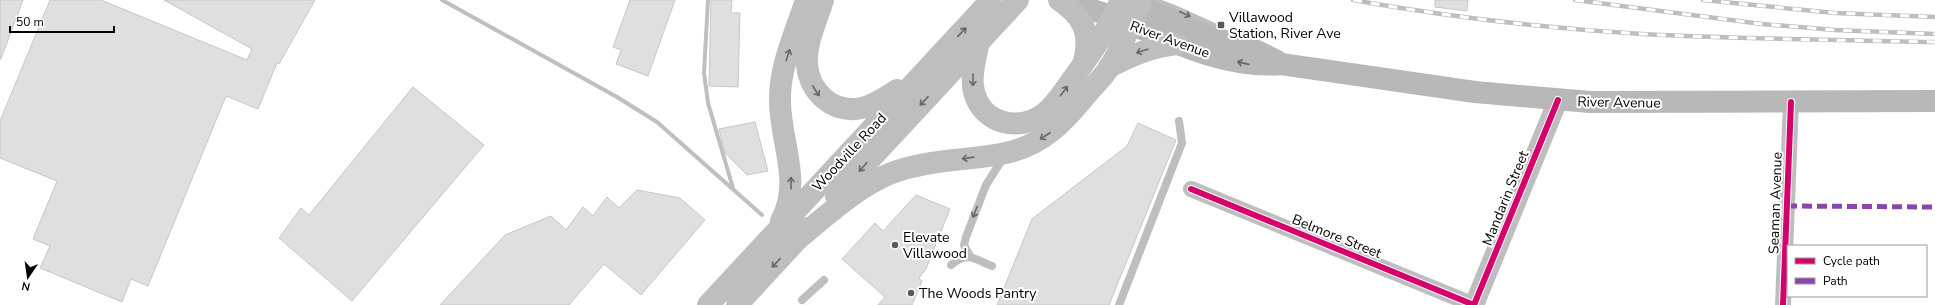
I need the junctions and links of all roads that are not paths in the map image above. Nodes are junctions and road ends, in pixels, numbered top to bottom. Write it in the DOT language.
graph roads {
  1 [pos="806,0"];
  2 [pos="824,0"];
  3 [pos="991,0"];
  4 [pos="1060,0"];
  5 [pos="1016,2"];
  6 [pos="1128,8"];
  7 [pos="979,41"];
  8 [pos="1177,44"];
  9 [pos="1084,64"];
  10 [pos="1281,64"];
  11 [pos="1109,68"];
  12 [pos="925,70"];
  13 [pos="1558,100"];
  14 [pos="1935,101"];
  15 [pos="1791,102"];
  16 [pos="1179,120"];
  17 [pos="1006,153"];
  18 [pos="1191,189"];
  19 [pos="775,232"];
  20 [pos="798,239"];
  21 [pos="970,256"];
  22 [pos="951,265"];
  23 [pos="992,266"];
  24 [pos="824,280"];
  25 [pos="802,300"];
  26 [pos="708,305"];
  27 [pos="737,305"];
  28 [pos="1119,305"];
  29 [pos="1474,305"];
  30 [pos="1783,305"];
  19 -- 1 [label="main road, one-way"];
  2 -- 12 [label="main road, one-way"];
  12 -- 3 [label="main road, Woodville Road, one-way"];
  4 -- 6 [label="main road, River Avenue"];
  4 -- 9 [label="main road"];
  5 -- 7 [label="main road, Woodville Road"];
  6 -- 8 [label="main road, River Avenue"];
  6 -- 9 [label="main road"];
  6 -- 10 [label="main road, River Avenue, one-way"];
  6 -- 11 [label="main road"];
  7 -- 9 [label="main road, one-way"];
  7 -- 20 [label="main road, Woodville Road, one-way"];
  10 -- 8 [label="main road, River Avenue, one-way"];
  8 -- 11 [label="main road, one-way"];
  10 -- 13 [label="main road, River Avenue"];
  11 -- 17 [label="main road, one-way"];
  12 -- 19 [label="main road, Woodville Road"];
  13 -- 15 [label="main road, River Avenue"];
  13 -- 29 [label="street, Mandarin Street"];
  14 -- 15 [label="main road, River Avenue"];
  15 -- 30 [label="street, Seaman Avenue"];
  16 -- 28 [label="lane"];
  17 -- 20 [label="main road, one-way"];
  17 -- 21 [label="lane, one-way"];
  18 -- 29 [label="street, Belmore Street"];
  19 -- 26 [label="main road, Woodville Road"];
  20 -- 27 [label="main road, Woodville Road, one-way"];
  21 -- 22 [label="lane"];
  21 -- 23 [label="lane"];
  24 -- 25 [label="lane"];
}
